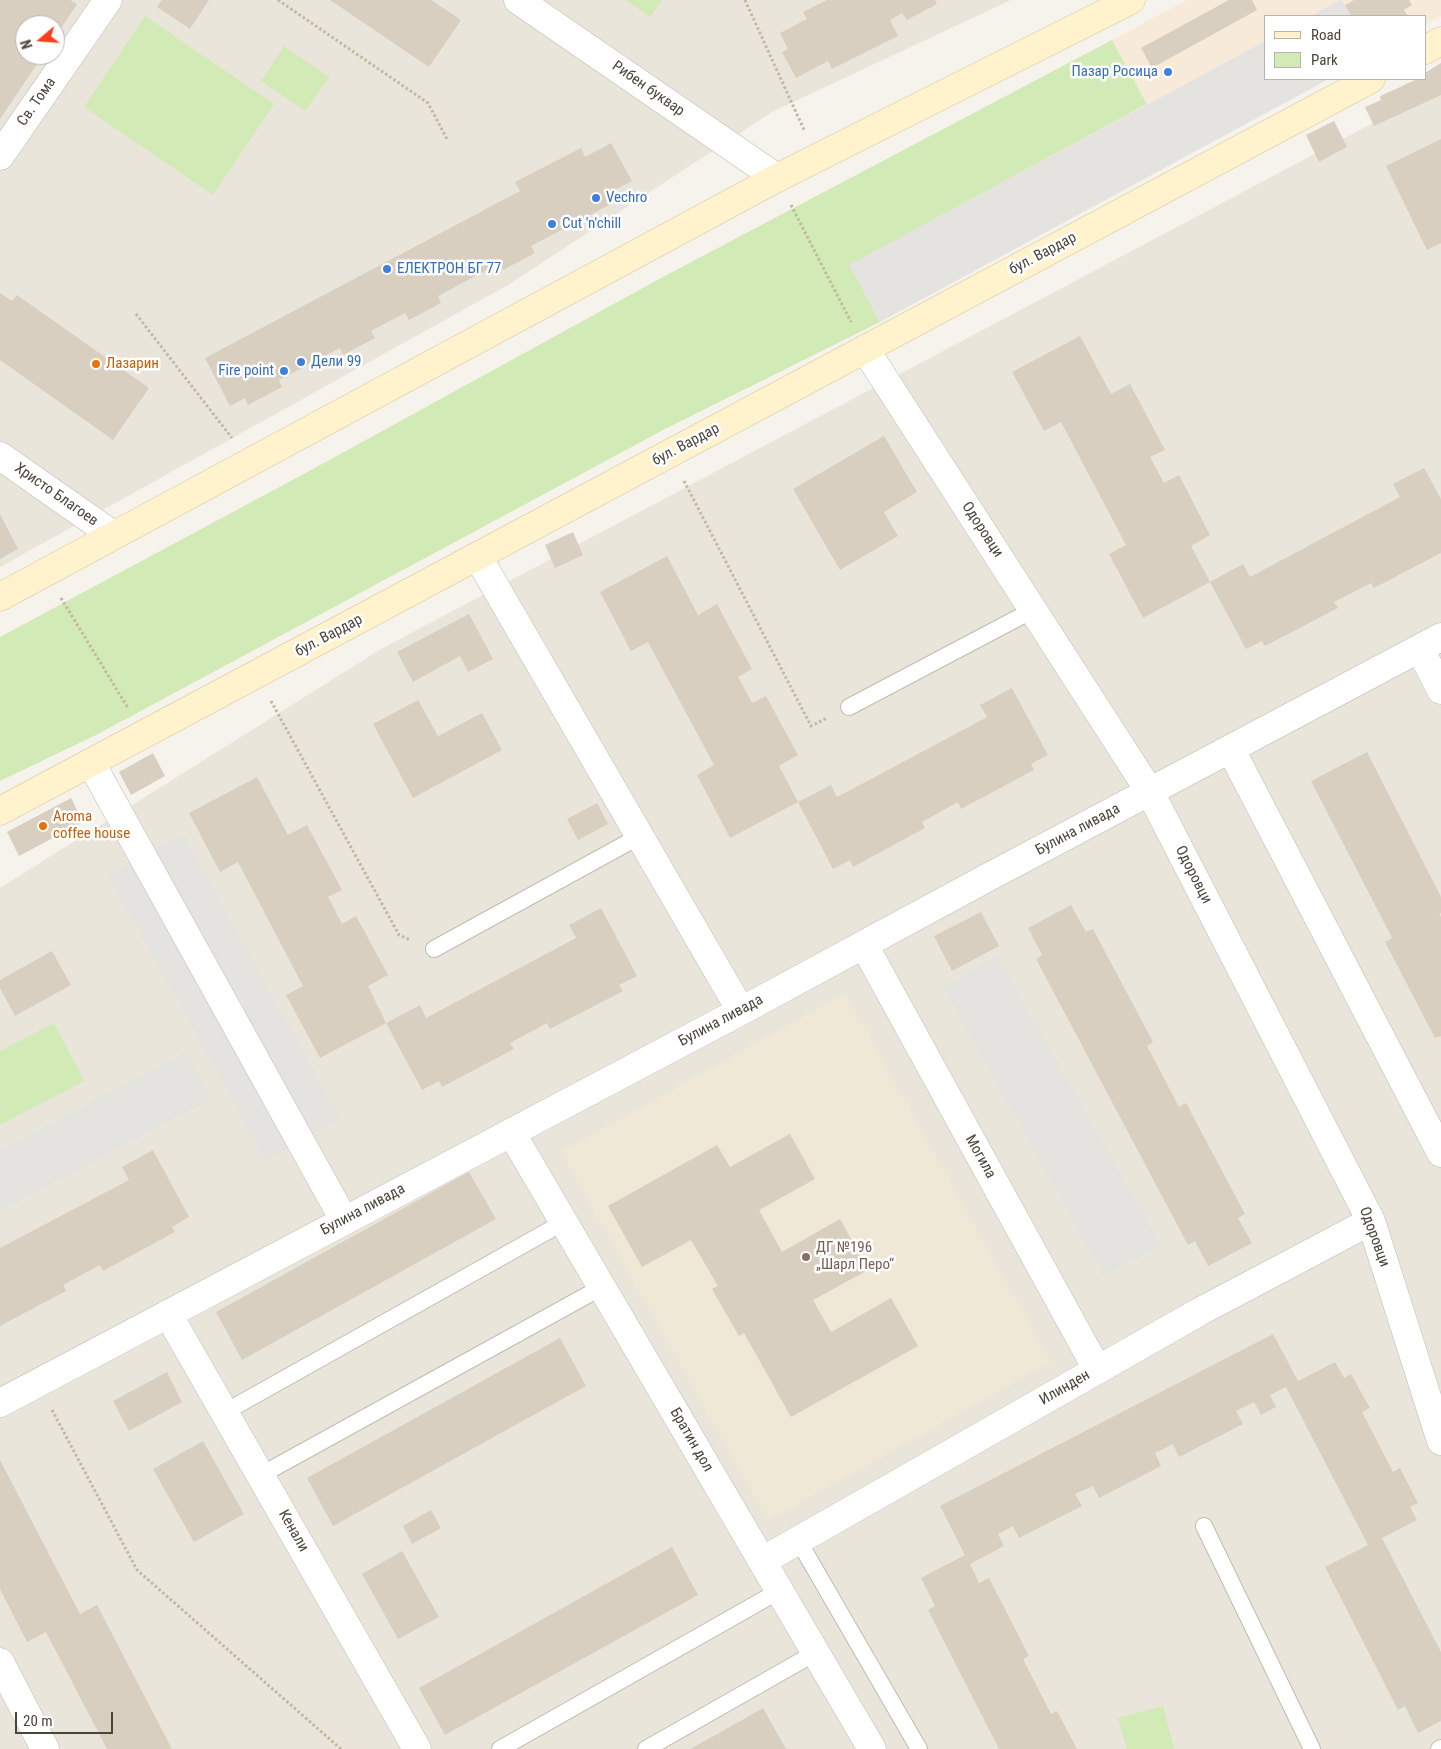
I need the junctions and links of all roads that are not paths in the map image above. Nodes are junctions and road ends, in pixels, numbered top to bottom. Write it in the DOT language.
graph roads {
  1 [pos="108,0"];
  2 [pos="518,0"];
  3 [pos="1131,0"];
  4 [pos="1441,41"];
  5 [pos="1426,49"];
  6 [pos="1369,80"];
  7 [pos="0,156"];
  8 [pos="777,178"];
  9 [pos="865,349"];
  10 [pos="0,456"];
  11 [pos="113,535"];
  12 [pos="478,557"];
  13 [pos="0,597"];
  14 [pos="1033,610"];
  15 [pos="1430,643"];
  16 [pos="1441,690"];
  17 [pos="849,707"];
  18 [pos="1231,750"];
  19 [pos="91,762"];
  20 [pos="1150,792"];
  21 [pos="0,811"];
  22 [pos="640,836"];
  23 [pos="864,944"];
  24 [pos="434,949"];
  25 [pos="741,1011"];
  26 [pos="511,1132"];
  27 [pos="1441,1153"];
  28 [pos="344,1220"];
  29 [pos="1371,1221"];
  30 [pos="564,1222"];
  31 [pos="602,1287"];
  32 [pos="168,1314"];
  33 [pos="1097,1369"];
  34 [pos="0,1403"];
  35 [pos="225,1412"];
  36 [pos="1441,1440"];
  37 [pos="261,1475"];
  38 [pos="1204,1526"];
  39 [pos="798,1540"];
  40 [pos="762,1561"];
  41 [pos="779,1591"];
  42 [pos="815,1653"];
  43 [pos="0,1662"];
  44 [pos="45,1749"];
  45 [pos="417,1749"];
  46 [pos="500,1749"];
  47 [pos="646,1749"];
  48 [pos="872,1749"];
  49 [pos="919,1749"];
  50 [pos="1312,1749"];
  1 -- 7 [label="street, Св. Тома"];
  2 -- 8 [label="street, Рибен буквар"];
  3 -- 8 [label="street"];
  4 -- 5 [label="street"];
  6 -- 9 [label="street, бул. Вардар"];
  8 -- 11 [label="street"];
  9 -- 12 [label="street, бул. Вардар"];
  9 -- 14 [label="street, Одоровци"];
  10 -- 11 [label="street, Христо Благоев"];
  11 -- 13 [label="street"];
  12 -- 19 [label="street, бул. Вардар"];
  12 -- 22 [label="street"];
  14 -- 17 [label="lane"];
  14 -- 20 [label="street, Одоровци"];
  15 -- 16 [label="street"];
  15 -- 18 [label="street, Булина ливада"];
  18 -- 20 [label="street, Булина ливада"];
  18 -- 27 [label="street"];
  19 -- 21 [label="street, бул. Вардар"];
  19 -- 28 [label="street"];
  20 -- 23 [label="street, Булина ливада"];
  20 -- 29 [label="street, Одоровци"];
  22 -- 24 [label="lane"];
  22 -- 25 [label="street"];
  23 -- 25 [label="street, Булина ливада"];
  23 -- 33 [label="street, Могила"];
  25 -- 26 [label="street, Булина ливада"];
  26 -- 28 [label="street, Булина ливада"];
  26 -- 30 [label="street, Братин дол"];
  28 -- 32 [label="street, Булина ливада"];
  29 -- 33 [label="street, Илинден"];
  29 -- 36 [label="street, Одоровци"];
  30 -- 31 [label="street, Братин дол"];
  30 -- 35 [label="lane"];
  31 -- 37 [label="lane"];
  31 -- 40 [label="street, Братин дол"];
  32 -- 34 [label="street, Булина ливада"];
  32 -- 35 [label="street, Кенали"];
  33 -- 39 [label="street, Илинден"];
  35 -- 37 [label="street, Кенали"];
  37 -- 45 [label="street, Кенали"];
  38 -- 50 [label="lane"];
  39 -- 40 [label="street, Илинден"];
  39 -- 49 [label="lane"];
  40 -- 41 [label="street, Братин дол"];
  41 -- 42 [label="street, Братин дол"];
  41 -- 46 [label="lane"];
  42 -- 47 [label="lane"];
  42 -- 48 [label="street, Братин дол"];
  43 -- 44 [label="street"];
}
